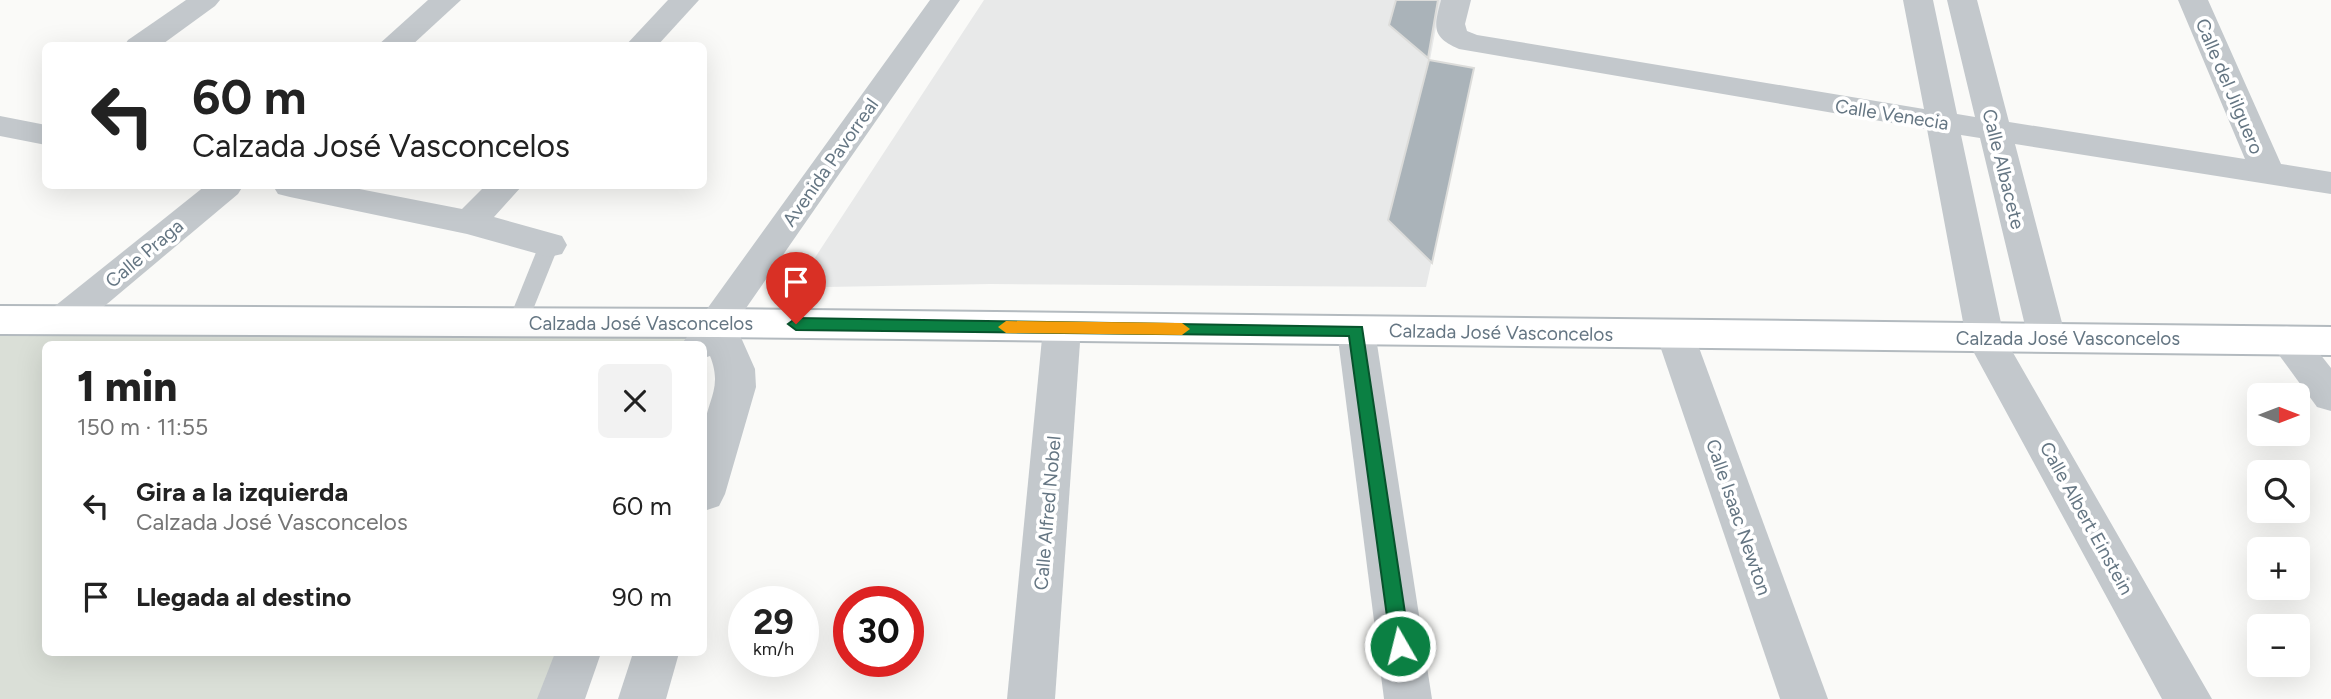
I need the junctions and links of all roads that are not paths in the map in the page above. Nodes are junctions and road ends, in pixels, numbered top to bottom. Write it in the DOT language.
graph roads {
  1 [pos="205,0"];
  2 [pos="446,0"];
  3 [pos="684,0"];
  4 [pos="944,0"];
  5 [pos="1456,0"];
  6 [pos="1918,0"];
  7 [pos="1962,0"];
  8 [pos="2193,0"];
  9 [pos="145,42"];
  10 [pos="397,42"];
  11 [pos="644,42"];
  12 [pos="42,113"];
  13 [pos="1942,122"];
  14 [pos="21,130"];
  15 [pos="1994,130"];
  16 [pos="2268,173"];
  17 [pos="2331,183"];
  18 [pos="222,189"];
  19 [pos="305,189"];
  20 [pos="502,189"];
  21 [pos="469,222"];
  22 [pos="549,246"];
  23 [pos="0,320"];
  24 [pos="63,320"];
  25 [pos="518,322"];
  26 [pos="1062,328"];
  27 [pos="1356,331"];
  28 [pos="708,334"];
  29 [pos="1675,334"];
  30 [pos="1985,338"];
  31 [pos="2047,338"];
  32 [pos="2287,340"];
  33 [pos="2331,341"];
  34 [pos="2331,396"];
  35 [pos="707,484"];
  36 [pos="577,656"];
  37 [pos="655,656"];
  38 [pos="561,699"];
  39 [pos="642,699"];
  40 [pos="1031,699"];
  41 [pos="1408,699"];
  42 [pos="1804,699"];
  43 [pos="2189,699"];
  1 -- 9 [label="street"];
  2 -- 10 [label="street"];
  3 -- 11 [label="street"];
  4 -- 28 [label="street, Avenida Pavorreal"];
  5 -- 13 [label="street, Calle Venecia"];
  6 -- 13 [label="street"];
  7 -- 15 [label="street, Calle Albacete"];
  8 -- 16 [label="street, Calle del Jilguero"];
  12 -- 14 [label="street"];
  13 -- 15 [label="street, Calle Venecia"];
  13 -- 30 [label="street"];
  15 -- 16 [label="street, Calle Venecia"];
  15 -- 31 [label="street, Calle Albacete"];
  16 -- 17 [label="street, Calle Venecia"];
  18 -- 24 [label="street, Calle Praga"];
  19 -- 21 [label="street"];
  20 -- 21 [label="street"];
  21 -- 22 [label="street"];
  22 -- 25 [label="lane"];
  23 -- 24 [label="main road, Calzada José Vasconcelos"];
  24 -- 25 [label="main road, Calzada José Vasconcelos"];
  25 -- 28 [label="main road, Calzada José Vasconcelos"];
  26 -- 27 [label="main road, Calzada José Vasconcelos"];
  26 -- 28 [label="main road, Calzada José Vasconcelos"];
  26 -- 40 [label="street, Calle Alfred Nobel"];
  27 -- 29 [label="main road, Calzada José Vasconcelos"];
  27 -- 41 [label="street"];
  28 -- 35 [label="street"];
  29 -- 30 [label="main road, Calzada José Vasconcelos"];
  29 -- 42 [label="street, Calle Isaac Newton"];
  30 -- 31 [label="main road, Calzada José Vasconcelos"];
  30 -- 43 [label="street, Calle Albert Einstein"];
  31 -- 32 [label="main road, Calzada José Vasconcelos"];
  32 -- 33 [label="main road, Calzada José Vasconcelos"];
  32 -- 34 [label="street"];
  36 -- 38 [label="street"];
  37 -- 39 [label="street"];
}
